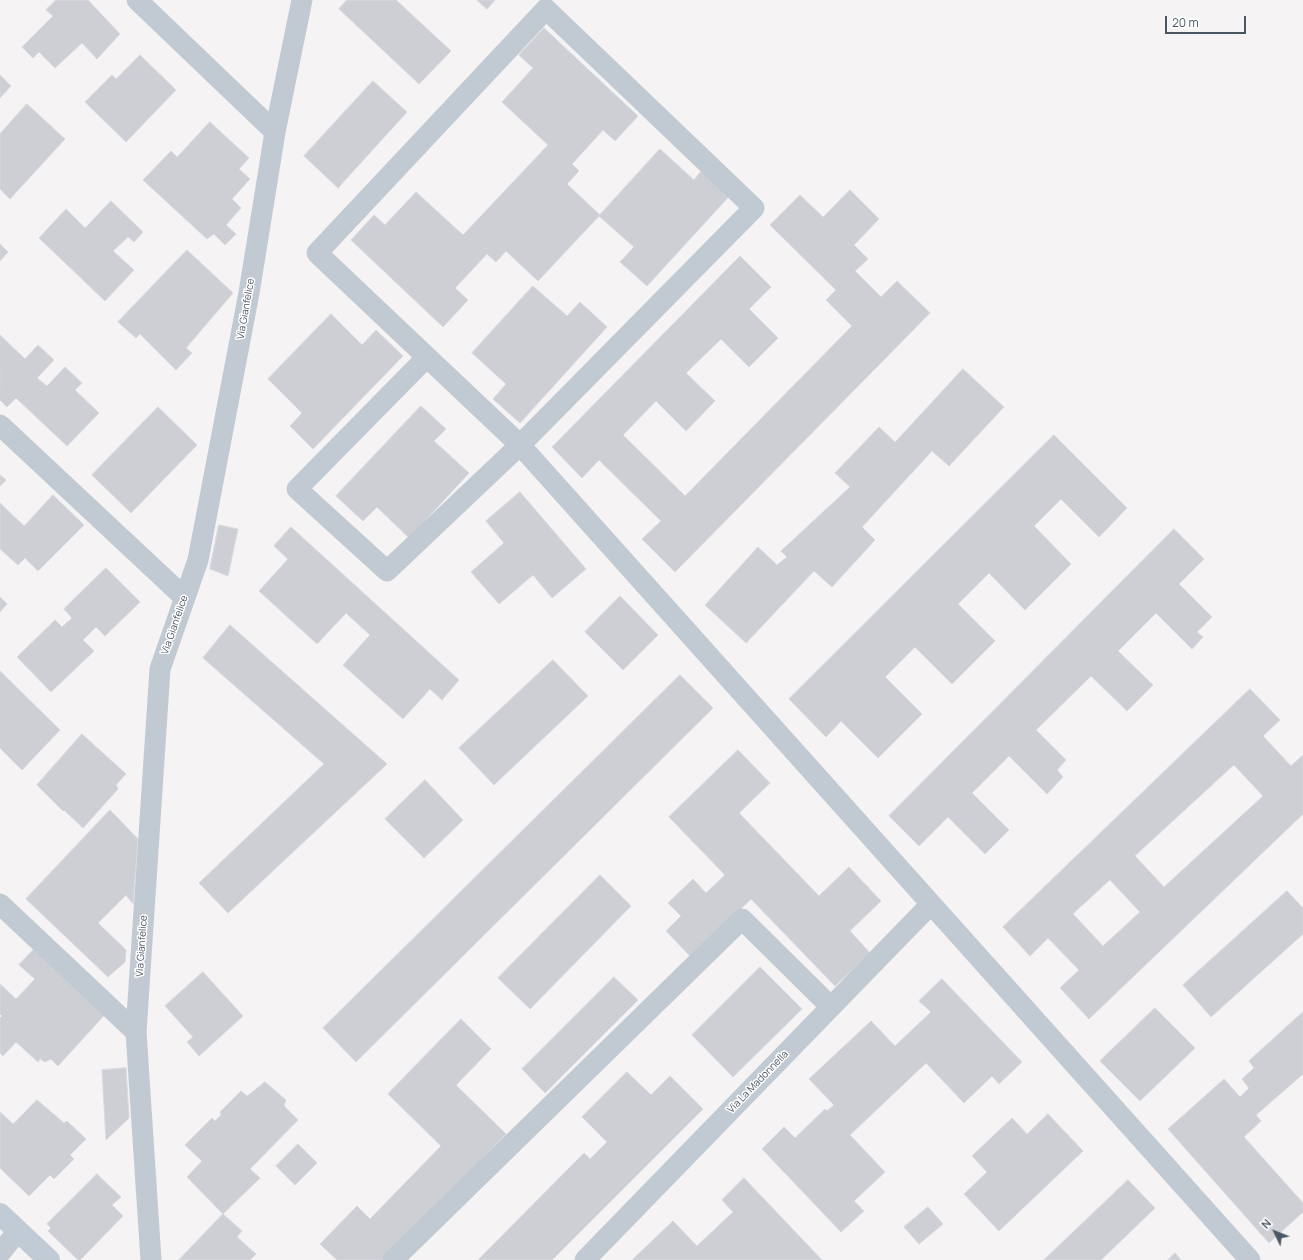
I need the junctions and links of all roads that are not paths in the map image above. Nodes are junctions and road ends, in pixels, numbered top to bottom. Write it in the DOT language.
graph roads {
  1 [pos="137,0"];
  2 [pos="302,0"];
  3 [pos="275,132"];
  4 [pos="427,357"];
  5 [pos="0,425"];
  6 [pos="520,445"];
  7 [pos="184,598"];
  8 [pos="0,904"];
  9 [pos="931,904"];
  10 [pos="831,1007"];
  11 [pos="136,1032"];
  12 [pos="0,1214"];
  13 [pos="18,1231"];
  14 [pos="0,1253"];
  15 [pos="49,1260"];
  16 [pos="152,1260"];
  17 [pos="393,1260"];
  18 [pos="585,1260"];
  19 [pos="1250,1260"];
  1 -- 3 [label="street"];
  2 -- 3 [label="street, Via Gianfelice"];
  3 -- 7 [label="street, Via Gianfelice"];
  4 -- 6 [label="street"];
  4 -- 6 [label="street"];
  4 -- 6 [label="street"];
  5 -- 7 [label="street"];
  6 -- 9 [label="street"];
  7 -- 11 [label="street, Via Gianfelice"];
  8 -- 11 [label="street"];
  9 -- 10 [label="street, Via La Madonnella"];
  9 -- 19 [label="street"];
  10 -- 17 [label="street"];
  10 -- 18 [label="street, Via La Madonnella"];
  11 -- 16 [label="street, Via Gianfelice"];
  12 -- 13 [label="street"];
  13 -- 14 [label="street"];
  13 -- 15 [label="street"];
}
